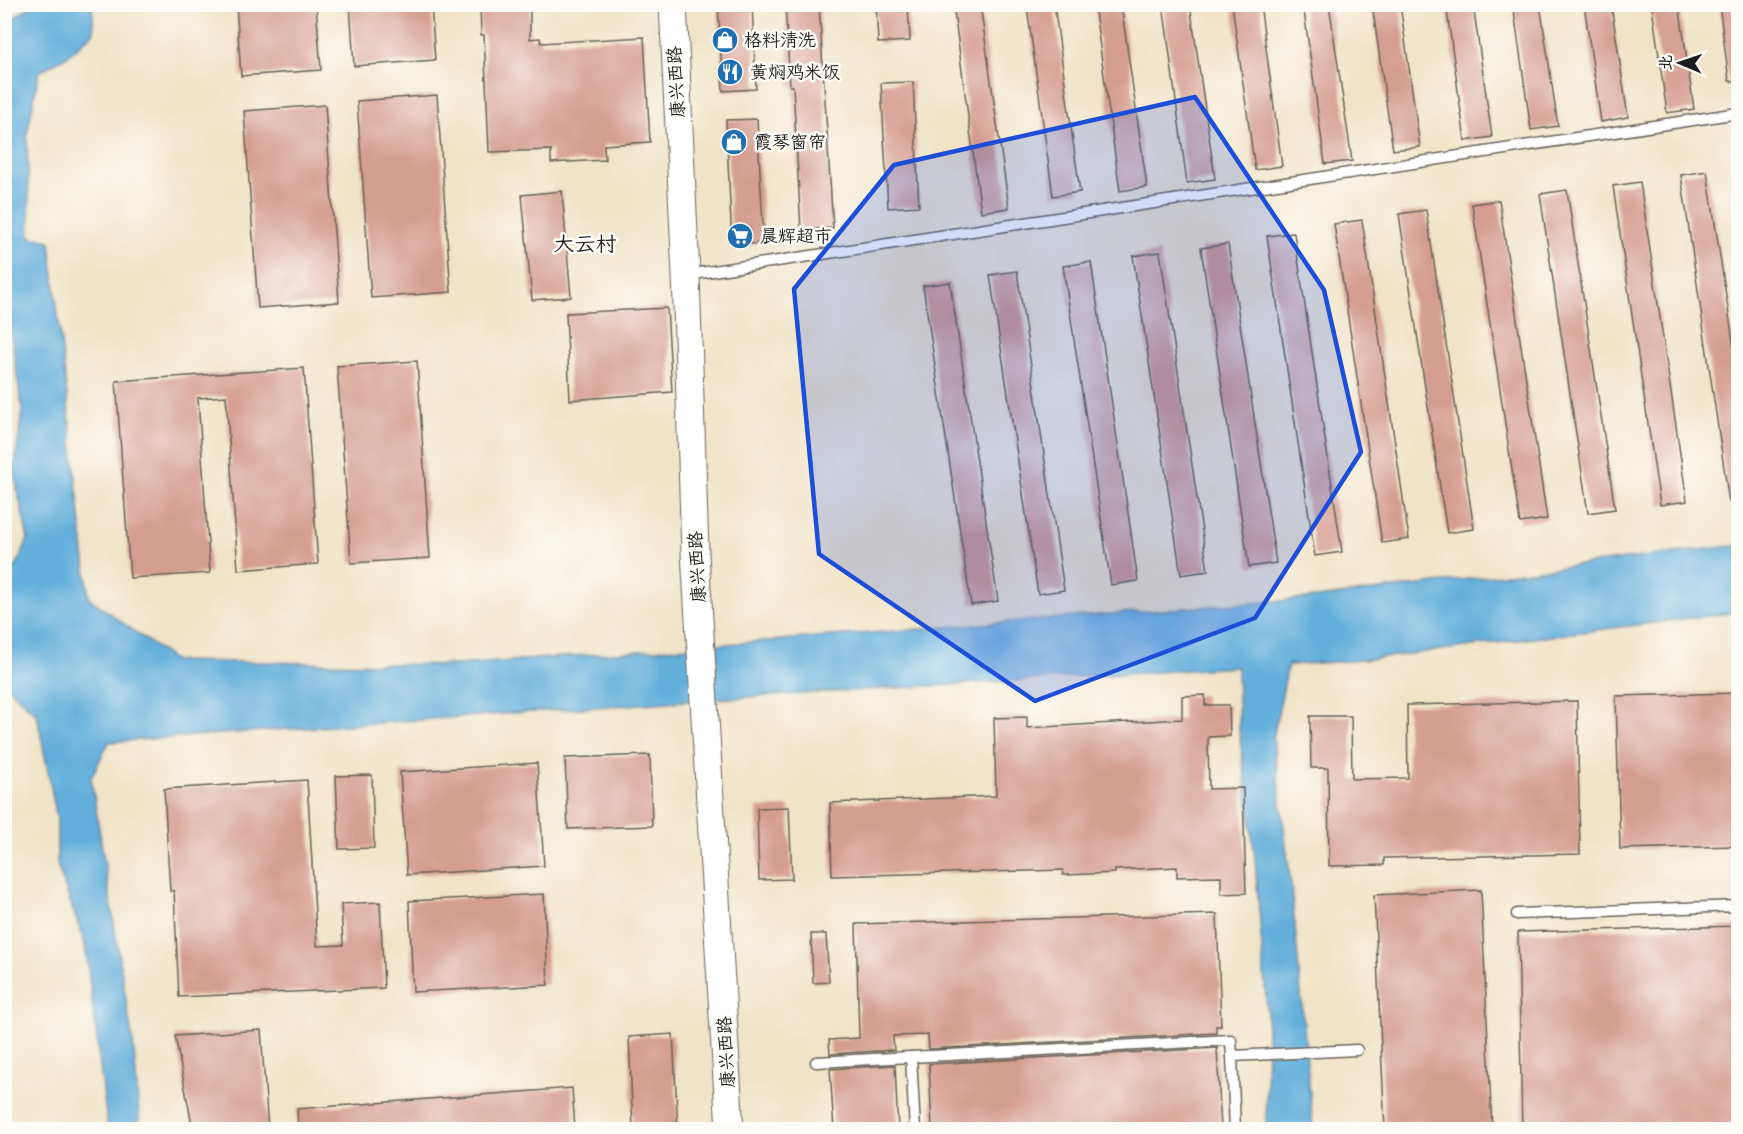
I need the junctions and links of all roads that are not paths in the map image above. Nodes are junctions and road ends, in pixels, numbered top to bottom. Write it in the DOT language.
graph roads {
  1 [pos="673,4"];
  2 [pos="1738,113"];
  3 [pos="686,275"];
  4 [pos="1738,906"];
  5 [pos="1517,914"];
  6 [pos="1358,1050"];
  7 [pos="1232,1056"];
  8 [pos="911,1057"];
  9 [pos="816,1062"];
  10 [pos="730,1130"];
  11 [pos="915,1130"];
  12 [pos="1235,1130"];
  1 -- 3 [label="street, 康兴西路"];
  2 -- 3 [label="lane"];
  3 -- 10 [label="street, 康兴西路"];
  4 -- 5 [label="lane"];
  6 -- 7 [label="lane"];
  7 -- 8 [label="lane"];
  7 -- 12 [label="lane"];
  8 -- 9 [label="lane"];
  8 -- 11 [label="lane"];
}
